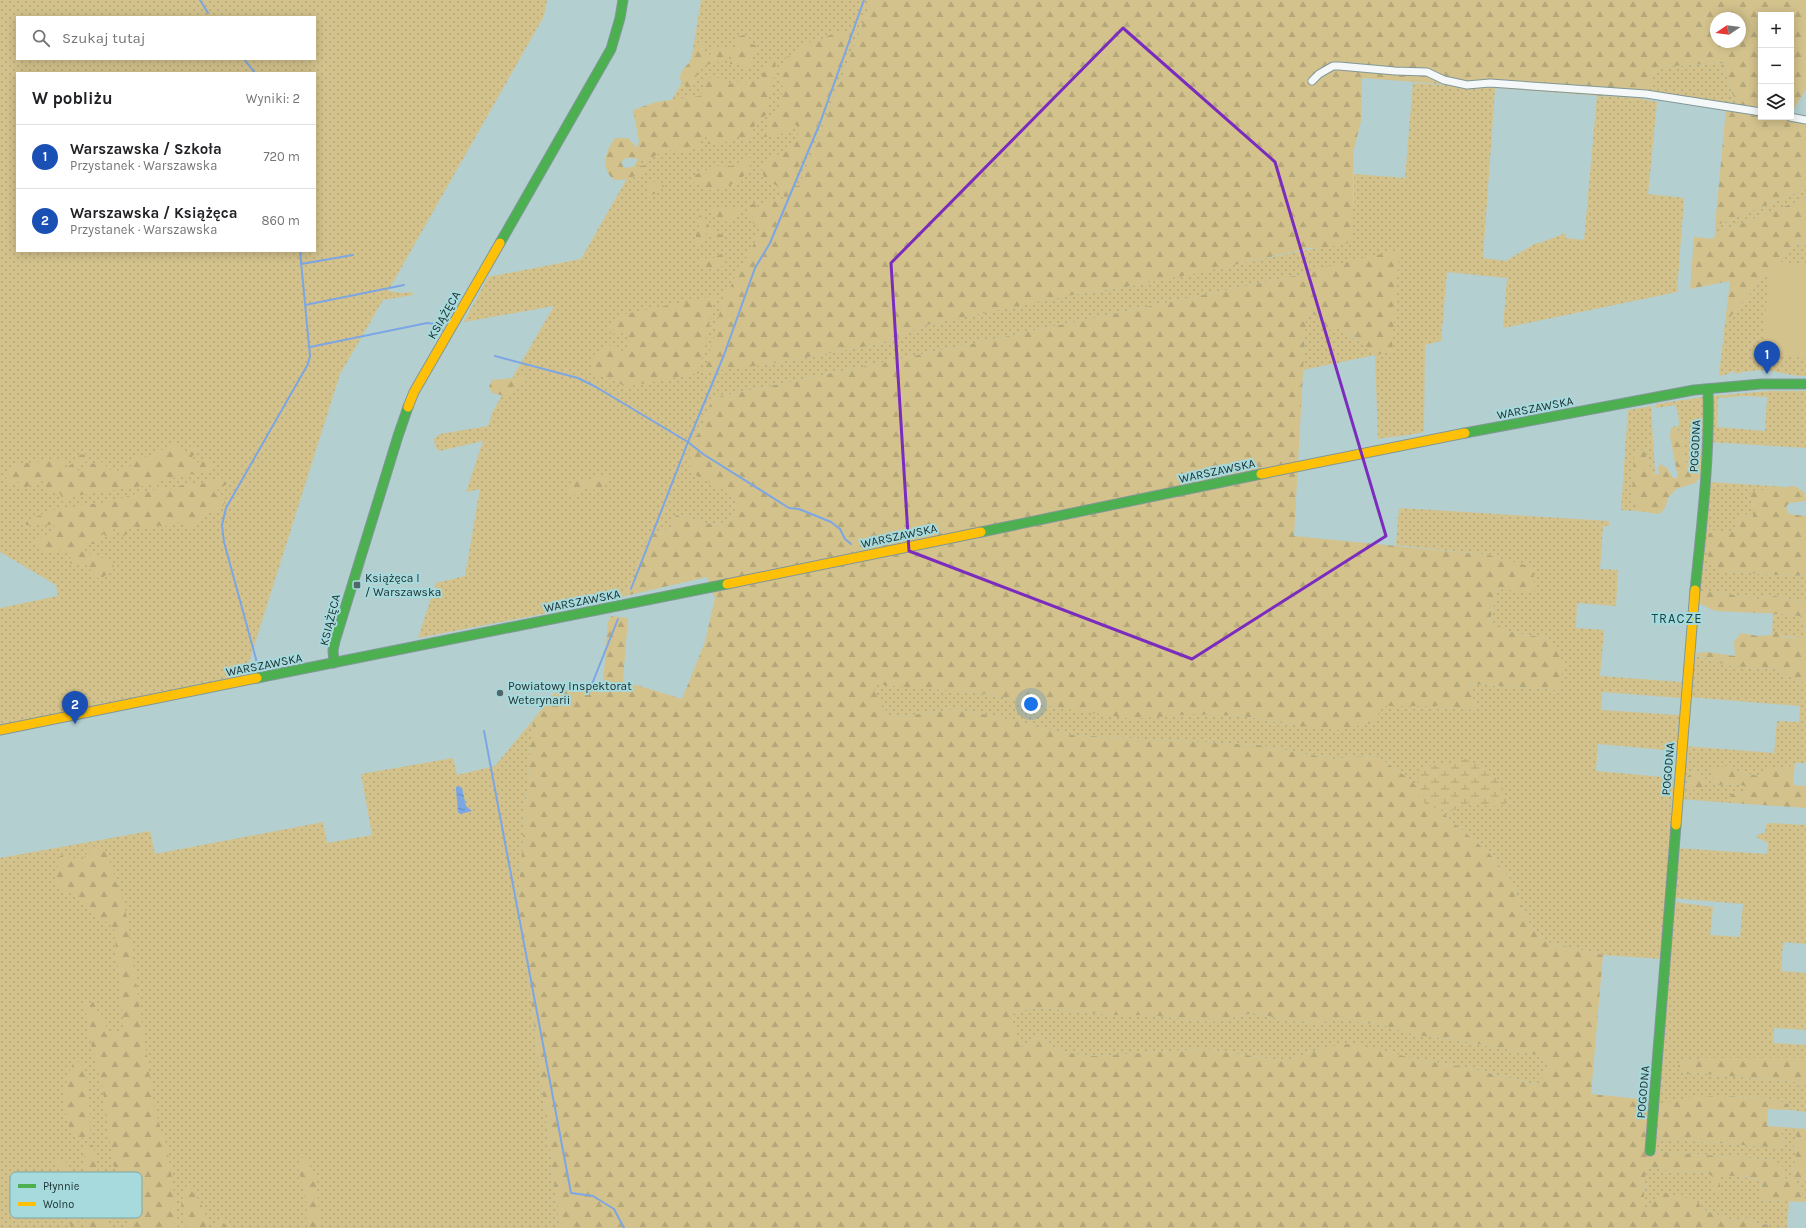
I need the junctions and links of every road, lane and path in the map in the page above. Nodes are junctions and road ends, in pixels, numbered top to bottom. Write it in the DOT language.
graph roads {
  1 [pos="622,0"];
  2 [pos="1312,80"];
  3 [pos="1758,112"];
  4 [pos="1794,118"];
  5 [pos="1805,120"];
  6 [pos="1806,384"];
  7 [pos="1708,389"];
  8 [pos="334,663"];
  9 [pos="0,730"];
  10 [pos="1650,1150"];
  1 -- 8 [label="street, KSIĄŻĘCA"];
  2 -- 3 [label="street"];
  4 -- 5 [label="street"];
  6 -- 7 [label="street, WARSZAWSKA"];
  7 -- 8 [label="street, WARSZAWSKA"];
  7 -- 10 [label="street, POGODNA"];
  8 -- 9 [label="street, WARSZAWSKA"];
}
